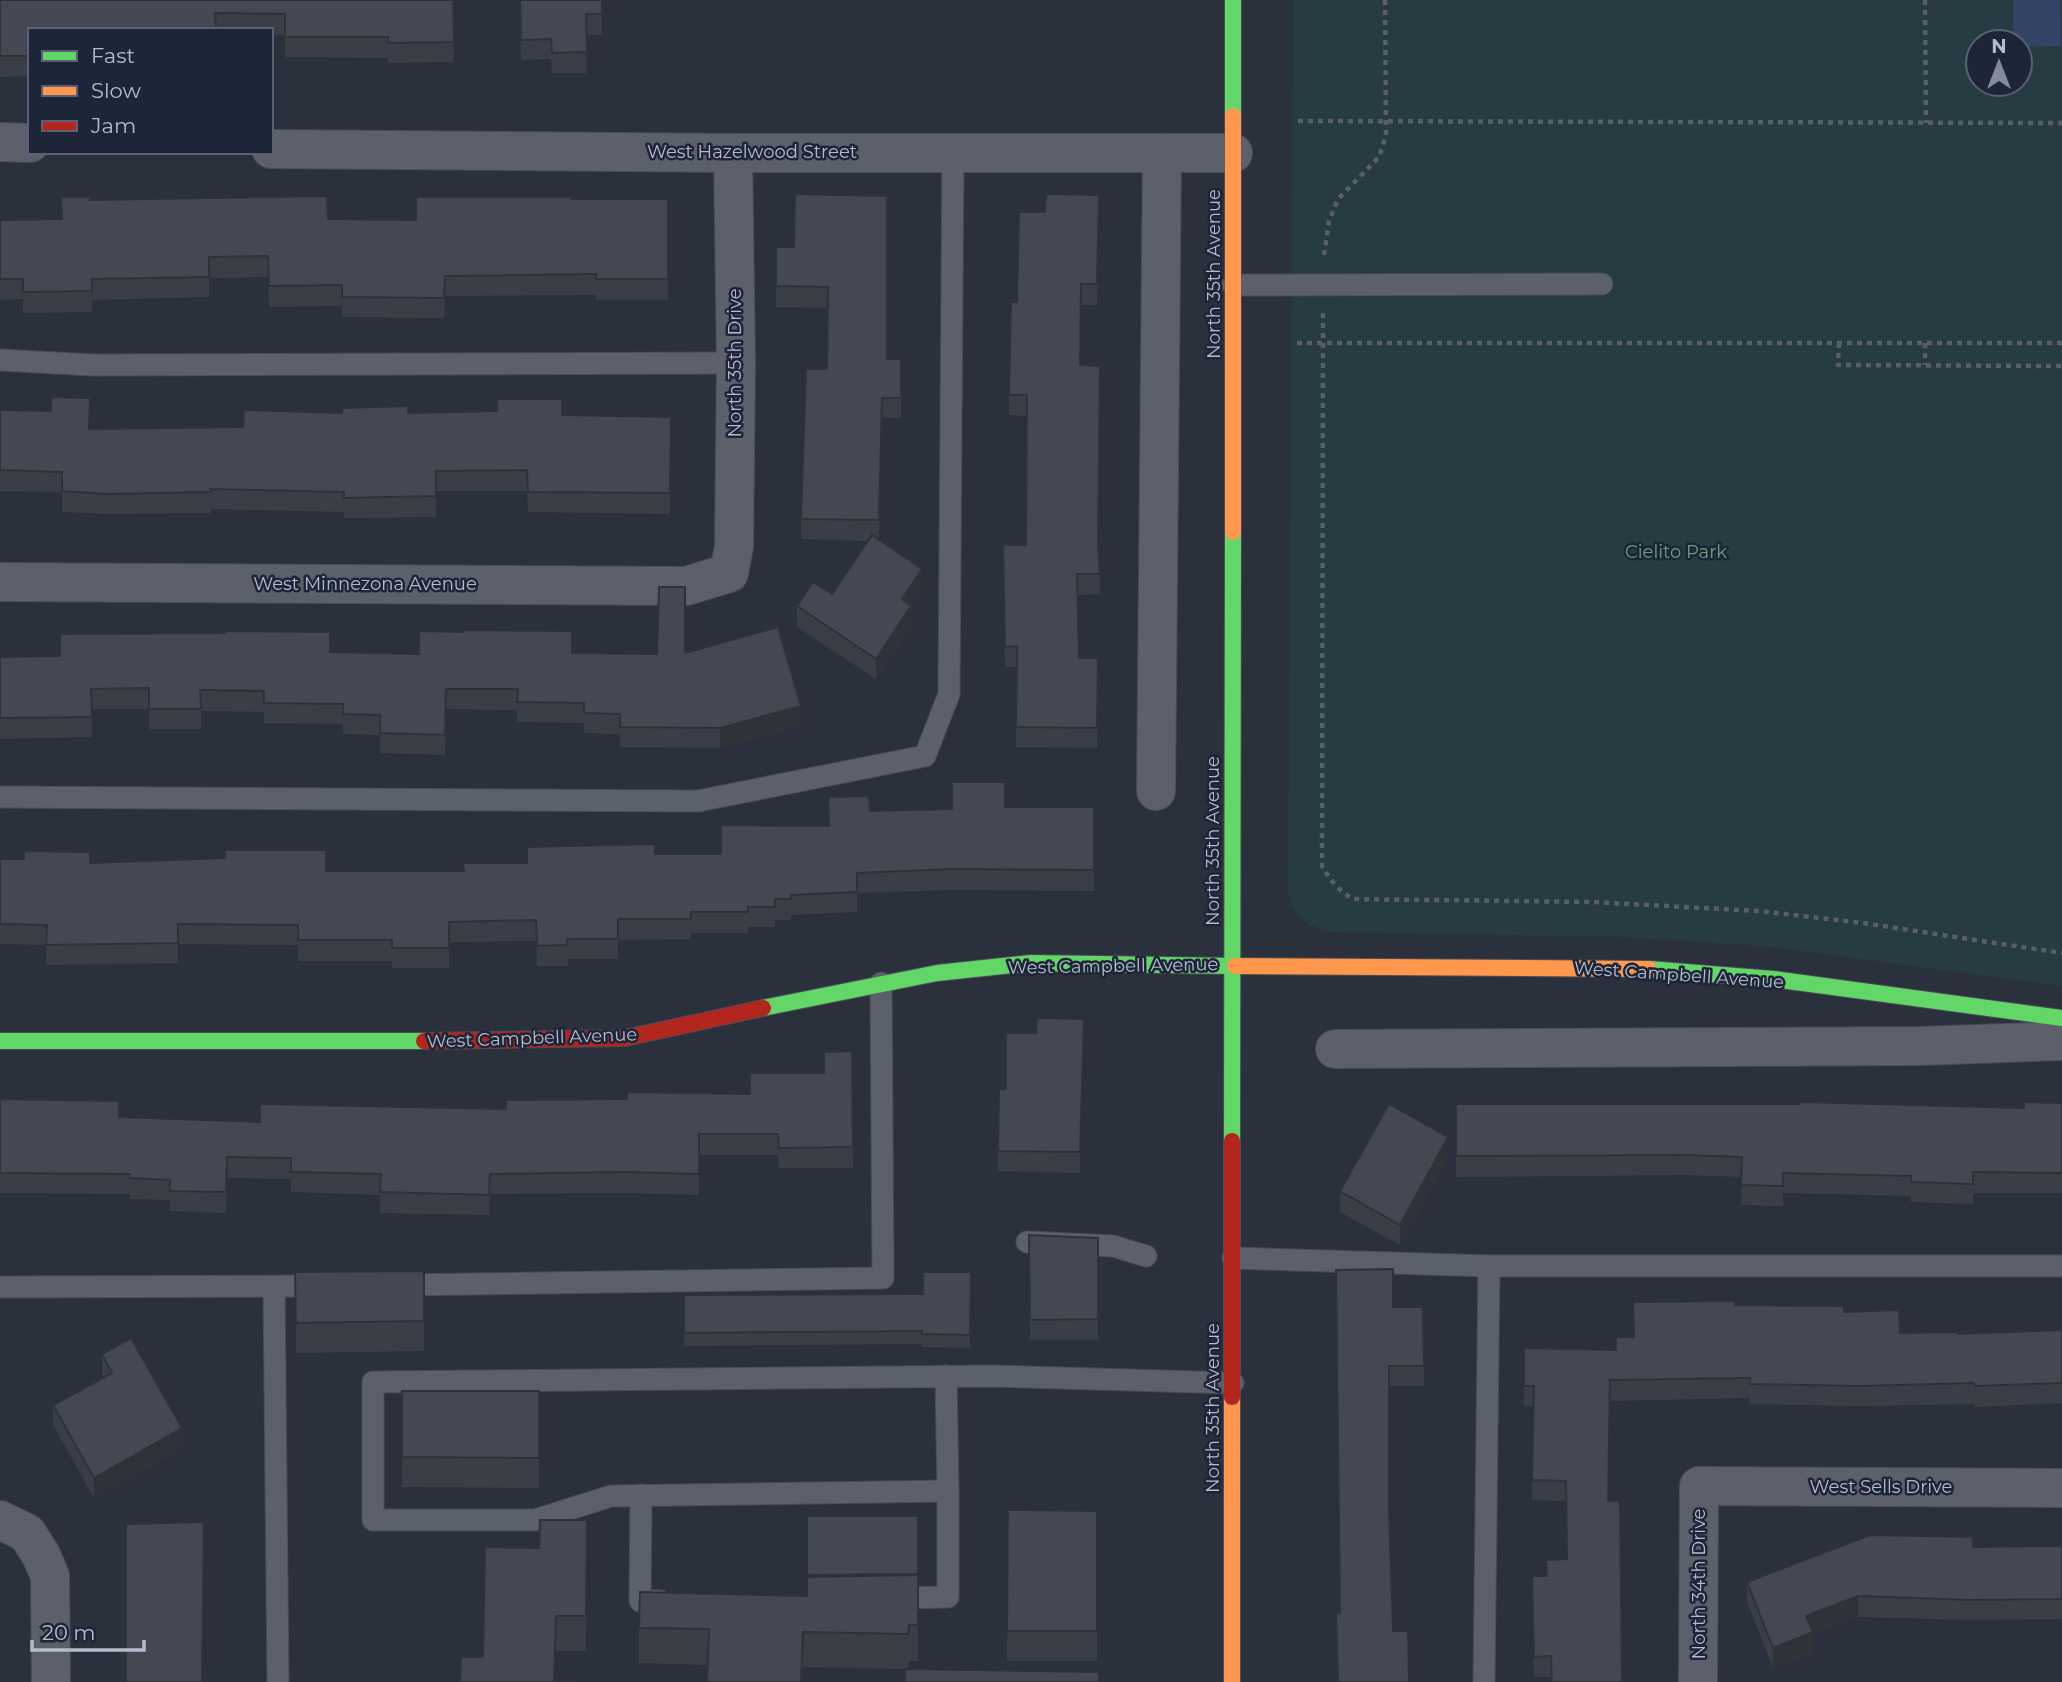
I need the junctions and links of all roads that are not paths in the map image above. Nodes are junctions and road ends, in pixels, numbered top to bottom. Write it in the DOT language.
graph roads {
  1 [pos="1233,0"];
  2 [pos="0,142"];
  3 [pos="28,143"];
  4 [pos="273,149"];
  5 [pos="953,151"];
  6 [pos="733,153"];
  7 [pos="1162,153"];
  8 [pos="1233,153"];
  9 [pos="1602,284"];
  10 [pos="1233,285"];
  11 [pos="0,360"];
  12 [pos="736,363"];
  13 [pos="729,573"];
  14 [pos="0,582"];
  15 [pos="1156,791"];
  16 [pos="0,797"];
  17 [pos="1231,964"];
  18 [pos="881,983"];
  19 [pos="2062,1018"];
  20 [pos="0,1041"];
  21 [pos="2062,1041"];
  22 [pos="1335,1049"];
  23 [pos="1027,1242"];
  24 [pos="1146,1256"];
  25 [pos="1233,1258"];
  26 [pos="1489,1266"];
  27 [pos="2062,1266"];
  28 [pos="384,1285"];
  29 [pos="343,1286"];
  30 [pos="0,1287"];
  31 [pos="274,1287"];
  32 [pos="946,1376"];
  33 [pos="1233,1383"];
  34 [pos="1699,1486"];
  35 [pos="2062,1488"];
  36 [pos="948,1491"];
  37 [pos="641,1495"];
  38 [pos="13,1527"];
  39 [pos="878,1598"];
  40 [pos="682,1601"];
  41 [pos="51,1682"];
  42 [pos="278,1682"];
  43 [pos="1232,1682"];
  44 [pos="1484,1682"];
  45 [pos="1698,1682"];
  1 -- 8 [label="street, North 35th Avenue"];
  2 -- 3 [label="street"];
  4 -- 6 [label="street, West Hazelwood Street"];
  5 -- 6 [label="street, West Hazelwood Street"];
  5 -- 7 [label="street, West Hazelwood Street"];
  5 -- 16 [label="lane"];
  6 -- 12 [label="street, North 35th Drive"];
  7 -- 8 [label="street, West Hazelwood Street"];
  7 -- 15 [label="street"];
  8 -- 10 [label="street, North 35th Avenue"];
  9 -- 10 [label="lane"];
  10 -- 17 [label="street, North 35th Avenue"];
  11 -- 12 [label="lane"];
  12 -- 13 [label="street, North 35th Drive"];
  13 -- 14 [label="street, West Minnezona Avenue"];
  17 -- 18 [label="street, West Campbell Avenue"];
  17 -- 19 [label="street, West Campbell Avenue"];
  17 -- 25 [label="street, North 35th Avenue"];
  18 -- 20 [label="street, West Campbell Avenue"];
  18 -- 28 [label="lane"];
  21 -- 22 [label="street"];
  23 -- 24 [label="lane"];
  25 -- 26 [label="lane"];
  25 -- 33 [label="street, North 35th Avenue"];
  26 -- 27 [label="lane"];
  26 -- 44 [label="lane"];
  29 -- 31 [label="lane"];
  30 -- 31 [label="lane"];
  31 -- 42 [label="lane"];
  32 -- 33 [label="lane"];
  32 -- 36 [label="lane"];
  32 -- 37 [label="lane"];
  33 -- 43 [label="street, North 35th Avenue"];
  34 -- 35 [label="street, West Sells Drive"];
  34 -- 45 [label="street, North 34th Drive"];
  36 -- 37 [label="lane"];
  36 -- 39 [label="lane"];
  37 -- 40 [label="lane"];
  38 -- 41 [label="street"];
}
